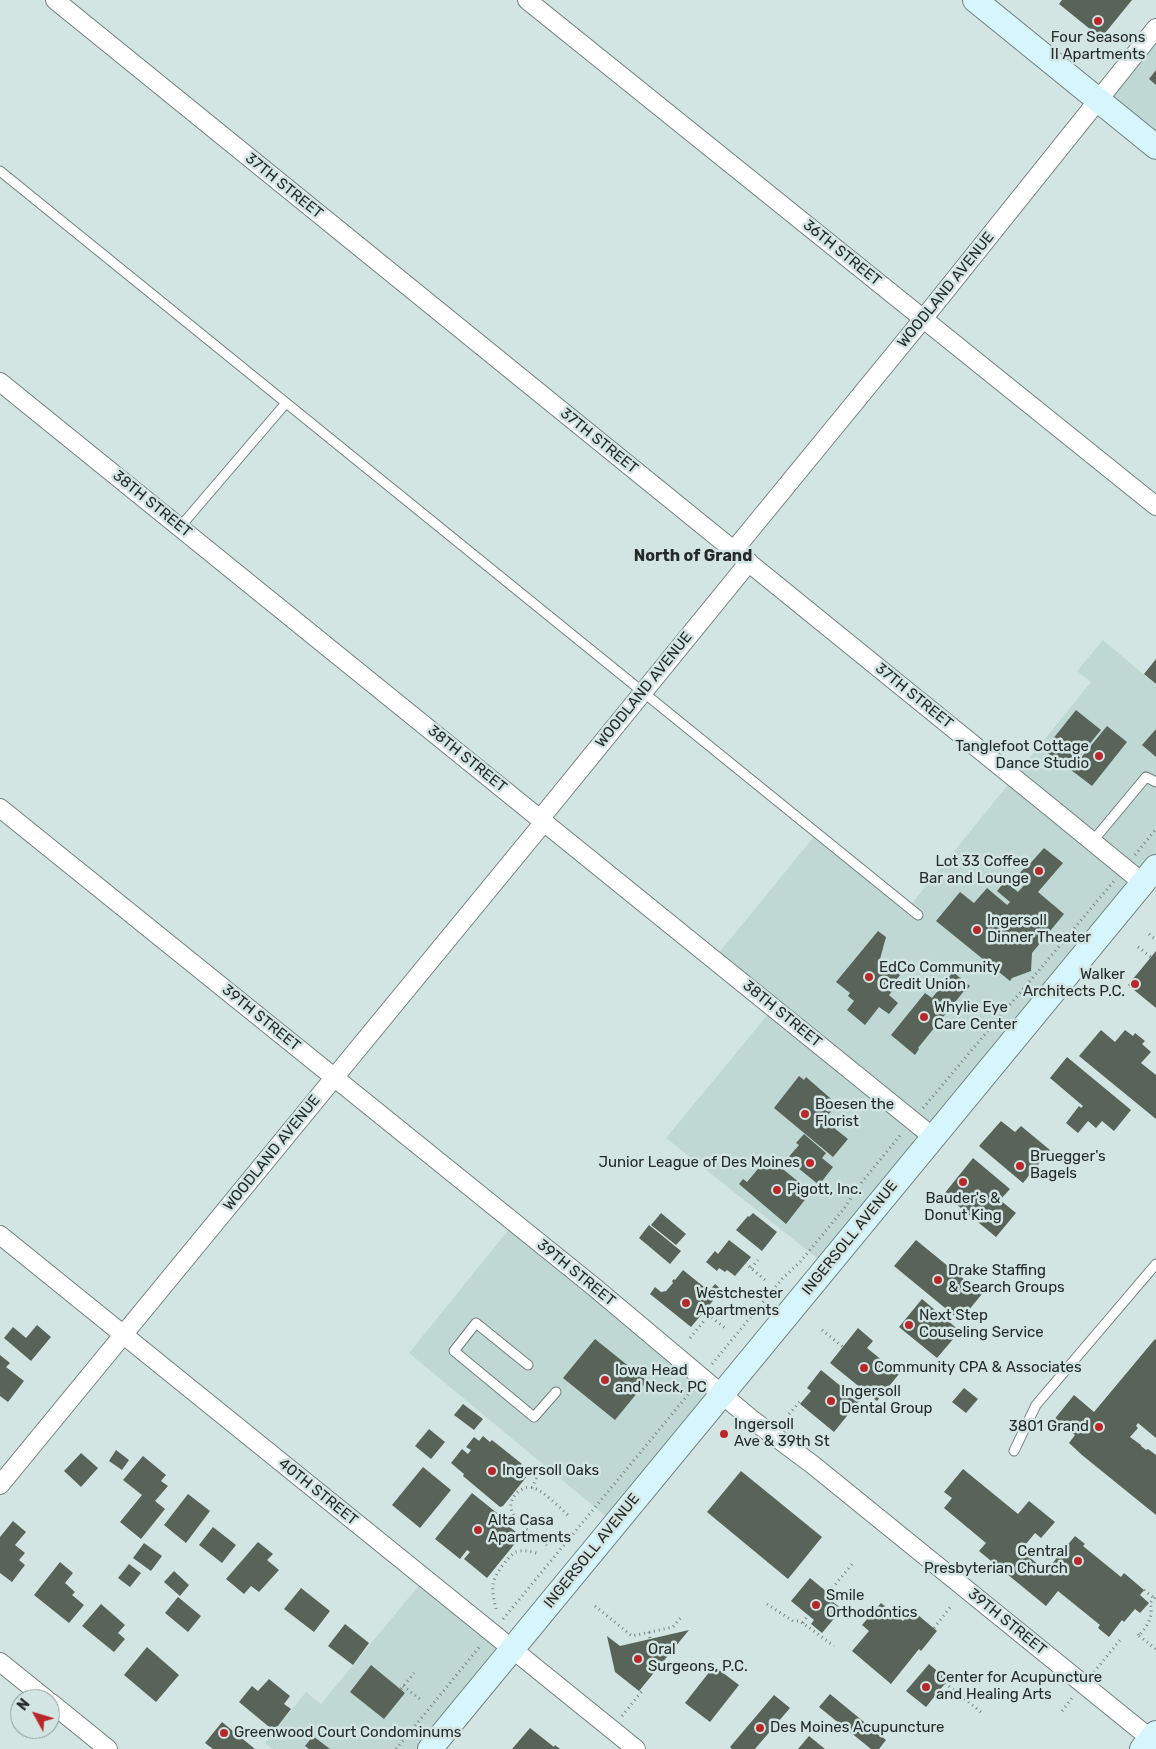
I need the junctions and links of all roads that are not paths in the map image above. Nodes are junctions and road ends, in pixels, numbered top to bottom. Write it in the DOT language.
graph roads {
  1 [pos="54,0"];
  2 [pos="527,0"];
  3 [pos="975,0"];
  4 [pos="1156,28"];
  5 [pos="1098,100"];
  6 [pos="1156,147"];
  7 [pos="0,171"];
  8 [pos="923,319"];
  9 [pos="0,382"];
  10 [pos="286,403"];
  11 [pos="1156,506"];
  12 [pos="180,527"];
  13 [pos="734,550"];
  14 [pos="749,562"];
  15 [pos="643,692"];
  16 [pos="1156,782"];
  17 [pos="0,808"];
  18 [pos="542,820"];
  19 [pos="1092,842"];
  20 [pos="1149,875"];
  21 [pos="918,915"];
  22 [pos="334,1078"];
  23 [pos="933,1137"];
  24 [pos="0,1235"];
  25 [pos="1156,1264"];
  26 [pos="123,1335"];
  27 [pos="528,1365"];
  28 [pos="556,1392"];
  29 [pos="721,1395"];
  30 [pos="1014,1451"];
  31 [pos="0,1485"];
  32 [pos="512,1649"];
  33 [pos="0,1662"];
  34 [pos="34,1689"];
  35 [pos="60,1710"];
  36 [pos="1150,1740"];
  37 [pos="108,1749"];
  38 [pos="430,1749"];
  39 [pos="636,1749"];
  1 -- 13 [label="street, 37TH STREET"];
  2 -- 8 [label="street, 36TH STREET"];
  3 -- 5 [label="main road"];
  4 -- 5 [label="street, WOODLAND AVENUE"];
  5 -- 6 [label="main road"];
  5 -- 8 [label="street, WOODLAND AVENUE"];
  7 -- 10 [label="lane"];
  8 -- 11 [label="street, 36TH STREET"];
  8 -- 13 [label="street, WOODLAND AVENUE"];
  9 -- 12 [label="street, 38TH STREET"];
  10 -- 12 [label="lane"];
  10 -- 15 [label="lane"];
  12 -- 18 [label="street, 38TH STREET"];
  13 -- 14 [label="street, 37TH STREET"];
  14 -- 15 [label="street, WOODLAND AVENUE"];
  14 -- 19 [label="street, 37TH STREET"];
  15 -- 18 [label="street, WOODLAND AVENUE"];
  15 -- 21 [label="lane"];
  16 -- 19 [label="lane"];
  17 -- 22 [label="street, 39TH STREET"];
  18 -- 22 [label="street, WOODLAND AVENUE"];
  18 -- 23 [label="street, 38TH STREET"];
  19 -- 20 [label="street, 37TH STREET"];
  20 -- 23 [label="main road, INGERSOLL AVENUE"];
  22 -- 26 [label="street, WOODLAND AVENUE"];
  22 -- 29 [label="street, 39TH STREET"];
  23 -- 29 [label="main road, INGERSOLL AVENUE"];
  24 -- 26 [label="street, 40TH STREET"];
  25 -- 30 [label="lane"];
  26 -- 31 [label="street, WOODLAND AVENUE"];
  26 -- 32 [label="street, 40TH STREET"];
  27 -- 28 [label="lane"];
  29 -- 32 [label="main road, INGERSOLL AVENUE"];
  29 -- 36 [label="street, 39TH STREET"];
  32 -- 38 [label="main road, INGERSOLL AVENUE"];
  32 -- 39 [label="street, 40TH STREET"];
  33 -- 34 [label="street"];
  35 -- 37 [label="street"];
}
